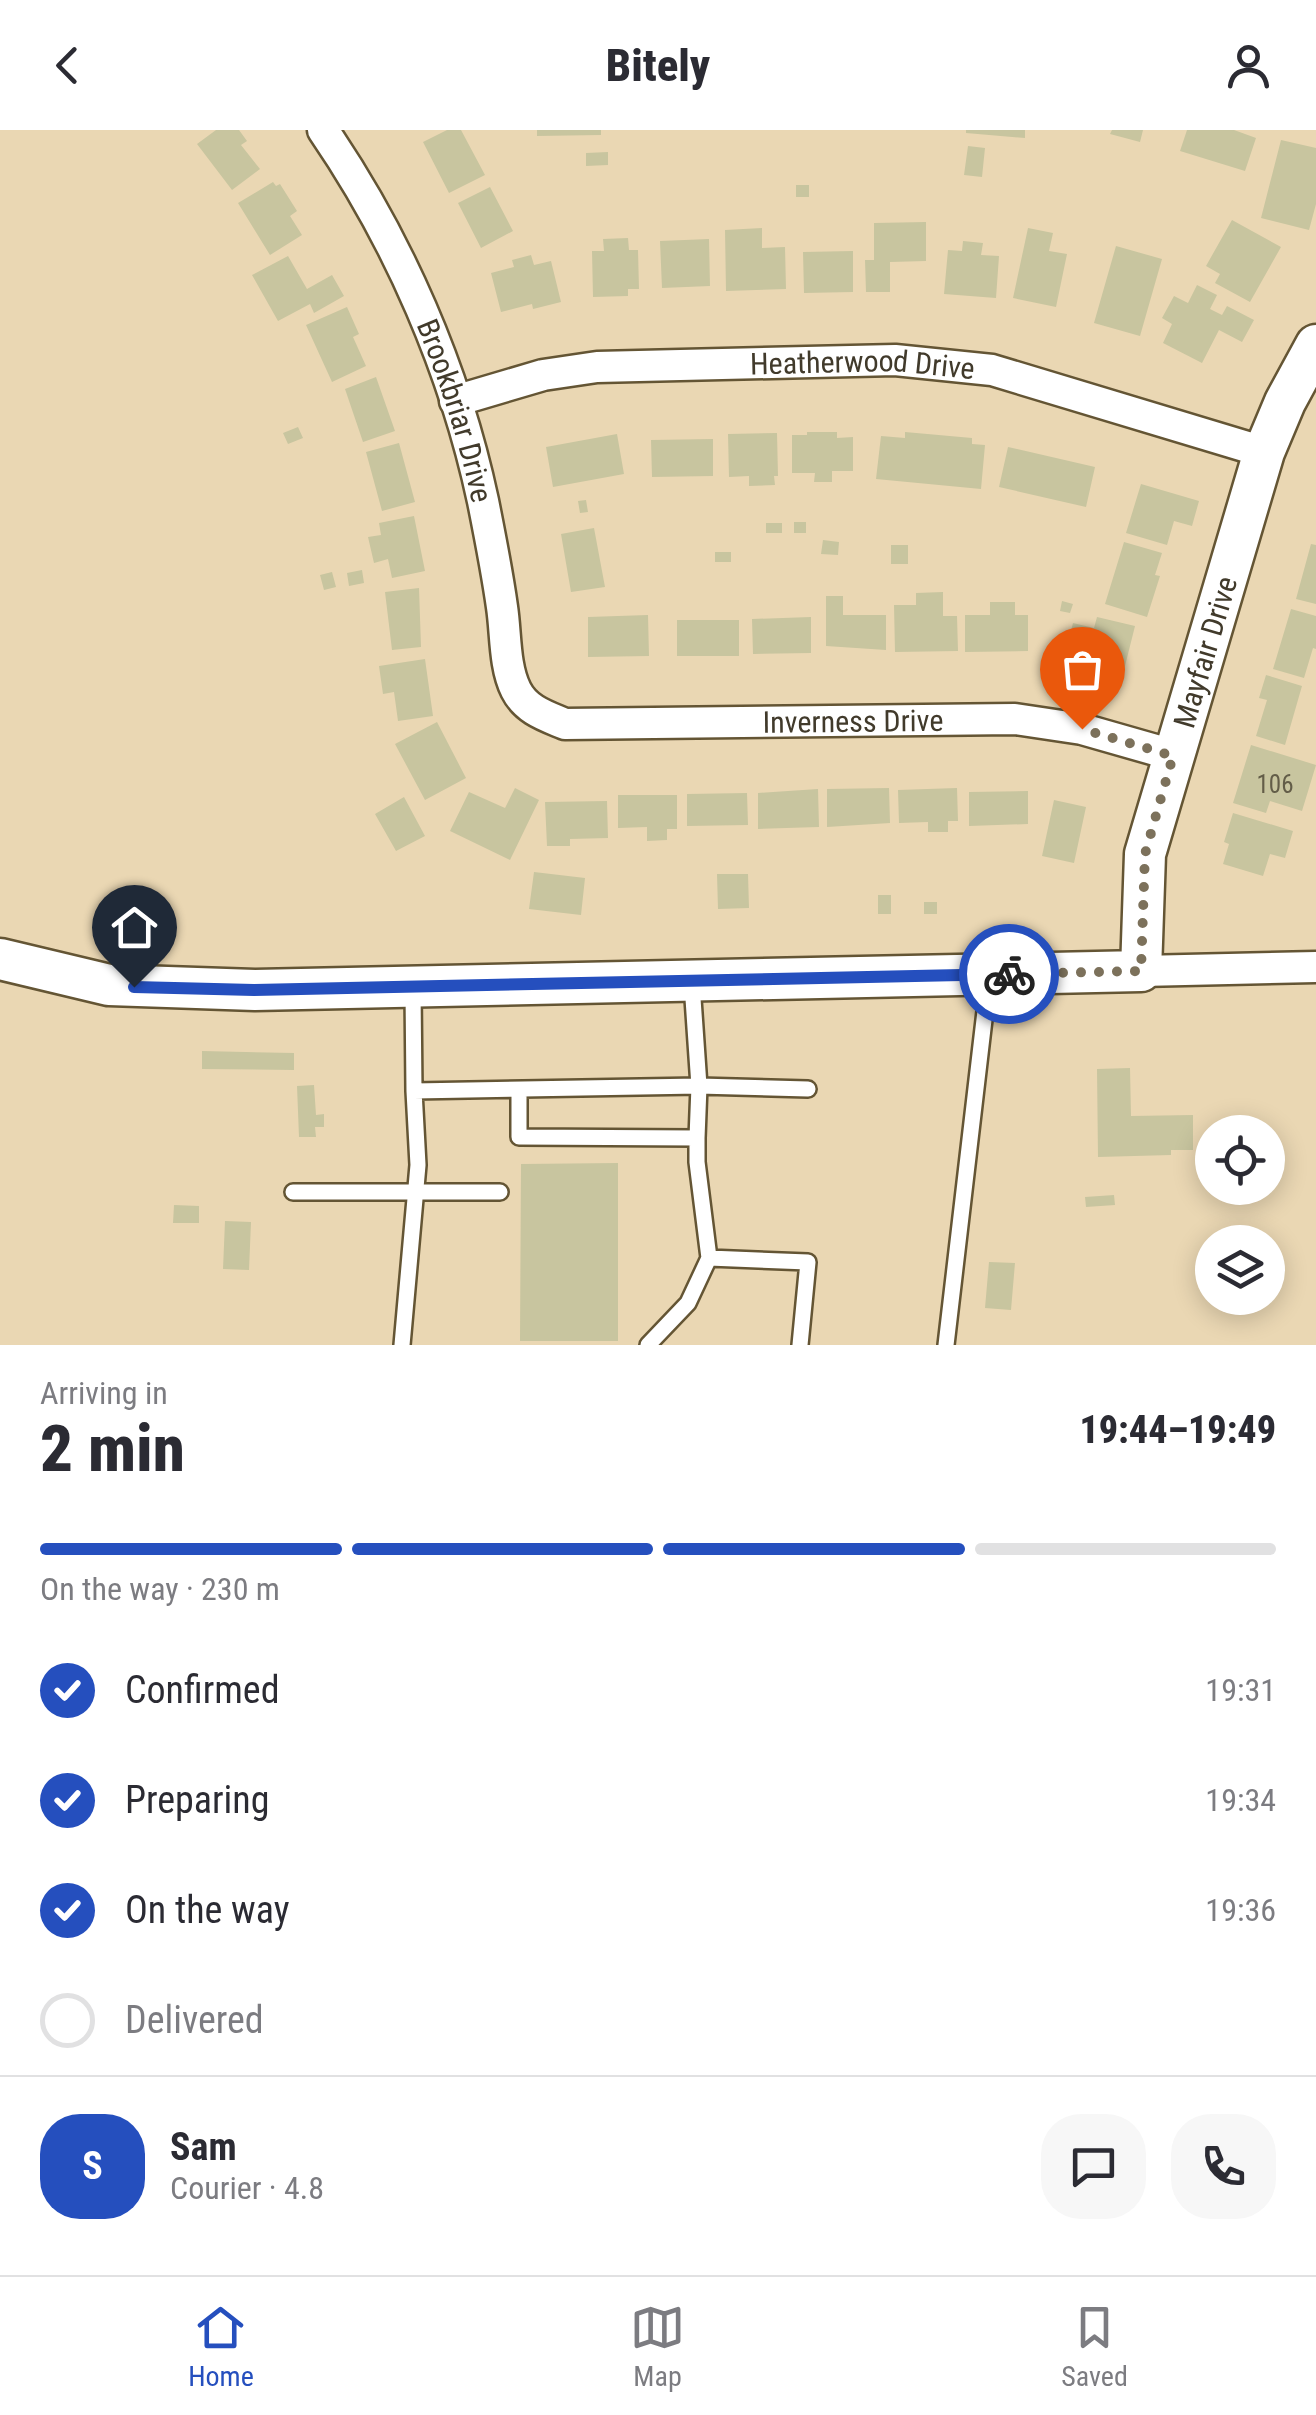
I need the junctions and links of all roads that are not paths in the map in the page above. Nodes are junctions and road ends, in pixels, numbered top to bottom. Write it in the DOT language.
graph roads {
  1 [pos="323,130"];
  2 [pos="1316,346"];
  3 [pos="455,401"];
  4 [pos="1264,452"];
  5 [pos="532,709"];
  6 [pos="1173,756"];
  7 [pos="0,959"];
  8 [pos="1316,967"];
  9 [pos="1141,971"];
  10 [pos="990,974"];
  11 [pos="692,980"];
  12 [pos="413,986"];
  13 [pos="699,1086"];
  14 [pos="808,1089"];
  15 [pos="518,1090"];
  16 [pos="414,1091"];
  17 [pos="697,1138"];
  18 [pos="293,1192"];
  19 [pos="414,1192"];
  20 [pos="500,1192"];
  21 [pos="709,1258"];
  22 [pos="402,1345"];
  23 [pos="648,1345"];
  24 [pos="800,1345"];
  25 [pos="946,1345"];
  1 -- 3 [label="street, Brookbriar Drive"];
  2 -- 4 [label="street, Mayfair Drive"];
  3 -- 4 [label="street, Heatherwood Drive"];
  3 -- 5 [label="street, Brookbriar Drive"];
  4 -- 6 [label="street, Mayfair Drive"];
  5 -- 6 [label="street, Inverness Drive"];
  6 -- 9 [label="street, Mayfair Drive"];
  7 -- 12 [label="street"];
  8 -- 9 [label="street"];
  9 -- 10 [label="street"];
  10 -- 11 [label="street"];
  10 -- 25 [label="lane"];
  11 -- 12 [label="street"];
  11 -- 13 [label="lane"];
  12 -- 16 [label="lane"];
  13 -- 14 [label="lane"];
  13 -- 15 [label="lane"];
  13 -- 17 [label="lane"];
  15 -- 16 [label="lane"];
  15 -- 17 [label="lane"];
  16 -- 19 [label="lane"];
  17 -- 21 [label="lane"];
  18 -- 19 [label="lane"];
  19 -- 20 [label="lane"];
  19 -- 22 [label="lane"];
  21 -- 23 [label="lane"];
  21 -- 24 [label="lane"];
}
